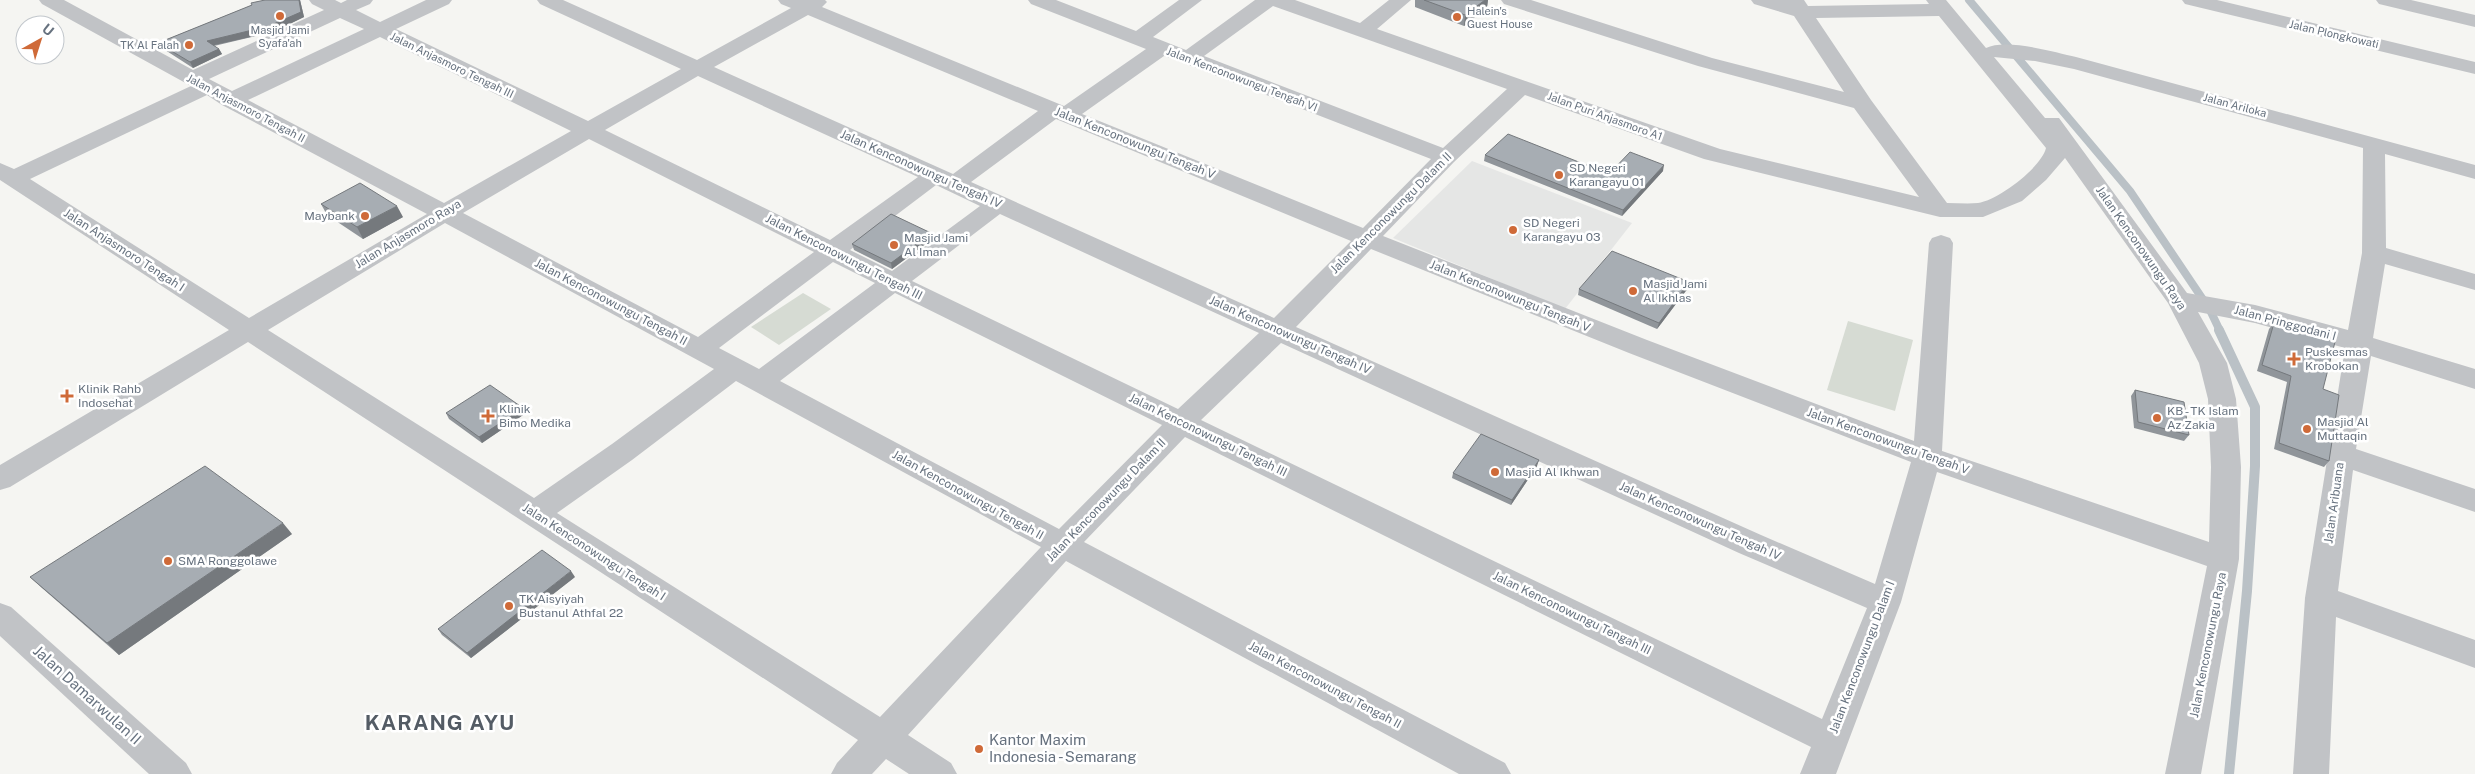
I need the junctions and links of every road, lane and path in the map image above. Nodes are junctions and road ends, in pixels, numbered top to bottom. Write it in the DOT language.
graph roads {
  1 [pos="49,0"];
  2 [pos="319,0"];
  3 [pos="363,0"];
  4 [pos="442,0"];
  5 [pos="547,0"];
  6 [pos="1038,0"];
  7 [pos="1192,0"];
  8 [pos="1268,0"];
  9 [pos="1276,0"];
  10 [pos="1401,0"];
  11 [pos="1511,0"];
  12 [pos="1761,0"];
  13 [pos="2192,0"];
  14 [pos="2386,0"];
  15 [pos="805,3"];
  16 [pos="1945,4"];
  17 [pos="1544,5"];
  18 [pos="1799,6"];
  19 [pos="340,11"];
  20 [pos="2475,21"];
  21 [pos="379,29"];
  22 [pos="1362,31"];
  23 [pos="1137,38"];
  24 [pos="1161,48"];
  25 [pos="2006,51"];
  26 [pos="1188,58"];
  27 [pos="696,68"];
  28 [pos="2475,68"];
  29 [pos="199,83"];
  30 [pos="1521,87"];
  31 [pos="230,100"];
  32 [pos="1862,103"];
  33 [pos="1060,112"];
  34 [pos="586,130"];
  35 [pos="2374,144"];
  36 [pos="1446,157"];
  37 [pos="2475,172"];
  38 [pos="7,174"];
  39 [pos="944,180"];
  40 [pos="998,204"];
  41 [pos="1940,210"];
  42 [pos="444,212"];
  43 [pos="1366,238"];
  44 [pos="1941,243"];
  45 [pos="834,252"];
  46 [pos="2374,253"];
  47 [pos="893,282"];
  48 [pos="2475,282"];
  49 [pos="2184,301"];
  50 [pos="248,330"];
  51 [pos="1278,330"];
  52 [pos="2359,343"];
  53 [pos="700,349"];
  54 [pos="734,368"];
  55 [pos="2475,379"];
  56 [pos="760,382"];
  57 [pos="1181,423"];
  58 [pos="2341,455"];
  59 [pos="1927,457"];
  60 [pos="0,479"];
  61 [pos="2475,502"];
  62 [pos="534,514"];
  63 [pos="1061,546"];
  64 [pos="2224,559"];
  65 [pos="2321,598"];
  66 [pos="1885,602"];
  67 [pos="0,616"];
  68 [pos="2475,654"];
  69 [pos="882,737"];
  70 [pos="1830,740"];
  71 [pos="2316,772"];
  72 [pos="174,774"];
  73 [pos="849,774"];
  74 [pos="939,774"];
  75 [pos="1493,774"];
  76 [pos="1818,774"];
  77 [pos="2183,774"];
  1 -- 29 [label="street, Jalan Anjasmoro Tengah II"];
  2 -- 19 [label="street, Jalan Anjasmoro Tengah III"];
  3 -- 19 [label="street"];
  4 -- 21 [label="street"];
  5 -- 27 [label="street, Jalan Kenconowungu Tengah IV"];
  6 -- 23 [label="street, Jalan Kenconowungu Tengah VI"];
  7 -- 23 [label="street"];
  8 -- 26 [label="street"];
  9 -- 22 [label="street, Jalan Puri Anjasmoro A1"];
  10 -- 22 [label="street"];
  11 -- 17 [label="street"];
  12 -- 18 [label="street"];
  13 -- 28 [label="street, Jalan Plongkowati"];
  14 -- 20 [label="street"];
  15 -- 27 [label="street, Jalan Anjasmoro Raya"];
  15 -- 33 [label="street, Jalan Kenconowungu Tengah V"];
  16 -- 18 [label="street"];
  16 -- 25 [label="street, Jalan Kenconowungu Raya"];
  16 -- 41 [label="street, Jalan Puri Anjasmoro A1"];
  17 -- 32 [label="street"];
  18 -- 32 [label="street"];
  19 -- 21 [label="street, Jalan Anjasmoro Tengah III"];
  19 -- 29 [label="street"];
  21 -- 31 [label="street"];
  21 -- 34 [label="street, Jalan Anjasmoro Tengah III"];
  22 -- 30 [label="street, Jalan Puri Anjasmoro A1"];
  23 -- 24 [label="street, Jalan Kenconowungu Tengah VI"];
  24 -- 26 [label="street, Jalan Kenconowungu Tengah VI"];
  24 -- 33 [label="street"];
  25 -- 35 [label="street, Jalan Ariloka"];
  25 -- 49 [label="street, Jalan Kenconowungu Raya"];
  26 -- 36 [label="street, Jalan Kenconowungu Tengah VI"];
  27 -- 34 [label="street, Jalan Anjasmoro Raya"];
  27 -- 39 [label="street, Jalan Kenconowungu Tengah IV"];
  29 -- 31 [label="street, Jalan Anjasmoro Tengah II"];
  29 -- 38 [label="street"];
  30 -- 36 [label="street, Jalan Kenconowungu Dalam II"];
  30 -- 41 [label="street, Jalan Puri Anjasmoro A1"];
  31 -- 42 [label="street, Jalan Anjasmoro Tengah II"];
  32 -- 41 [label="street"];
  33 -- 39 [label="street"];
  33 -- 43 [label="street, Jalan Kenconowungu Tengah V"];
  34 -- 42 [label="street, Jalan Anjasmoro Raya"];
  34 -- 45 [label="street, Jalan Kenconowungu Tengah III"];
  35 -- 37 [label="street, Jalan Ariloka"];
  35 -- 46 [label="street, Jalan Aribuana"];
  36 -- 43 [label="street, Jalan Kenconowungu Dalam II"];
  38 -- 50 [label="street, Jalan Anjasmoro Tengah I"];
  39 -- 40 [label="street, Jalan Kenconowungu Tengah IV"];
  39 -- 45 [label="street"];
  40 -- 47 [label="street"];
  40 -- 51 [label="street, Jalan Kenconowungu Tengah IV"];
  42 -- 50 [label="street, Jalan Anjasmoro Raya"];
  42 -- 53 [label="street, Jalan Kenconowungu Tengah II"];
  43 -- 51 [label="street, Jalan Kenconowungu Dalam II"];
  43 -- 59 [label="street, Jalan Kenconowungu Tengah V"];
  44 -- 59 [label="street, Jalan Kenconowungu Dalam I"];
  45 -- 47 [label="street, Jalan Kenconowungu Tengah III"];
  45 -- 53 [label="street"];
  46 -- 48 [label="street"];
  46 -- 52 [label="street, Jalan Aribuana"];
  47 -- 56 [label="street"];
  47 -- 57 [label="street, Jalan Kenconowungu Tengah III"];
  49 -- 52 [label="street, Jalan Pringgodani I"];
  49 -- 64 [label="street, Jalan Kenconowungu Raya"];
  50 -- 60 [label="street, Jalan Anjasmoro Raya"];
  50 -- 62 [label="street, Jalan Kenconowungu Tengah I"];
  51 -- 57 [label="street, Jalan Kenconowungu Dalam II"];
  51 -- 66 [label="street, Jalan Kenconowungu Tengah IV"];
  52 -- 55 [label="street, Jalan Pringgodani I"];
  52 -- 58 [label="street, Jalan Aribuana"];
  53 -- 54 [label="street, Jalan Kenconowungu Tengah II"];
  54 -- 56 [label="street, Jalan Kenconowungu Tengah II"];
  54 -- 62 [label="street"];
  56 -- 63 [label="street, Jalan Kenconowungu Tengah II"];
  57 -- 63 [label="street, Jalan Kenconowungu Dalam II"];
  57 -- 70 [label="street, Jalan Kenconowungu Tengah III"];
  58 -- 61 [label="street"];
  58 -- 65 [label="street, Jalan Aribuana"];
  59 -- 64 [label="street, Jalan Kenconowungu Tengah V"];
  59 -- 66 [label="street, Jalan Kenconowungu Dalam I"];
  62 -- 69 [label="street, Jalan Kenconowungu Tengah I"];
  63 -- 69 [label="street, Jalan Kenconowungu Dalam II"];
  63 -- 75 [label="street, Jalan Kenconowungu Tengah II"];
  64 -- 77 [label="street, Jalan Kenconowungu Raya"];
  65 -- 68 [label="street"];
  65 -- 71 [label="street, Jalan Aribuana"];
  66 -- 70 [label="street, Jalan Kenconowungu Dalam I"];
  67 -- 72 [label="street, Jalan Damarwulan II"];
  69 -- 73 [label="street, Jalan Kenconowungu Dalam II"];
  69 -- 74 [label="street, Jalan Kenconowungu Tengah I"];
  70 -- 76 [label="street, Jalan Kenconowungu Dalam I"];
}
